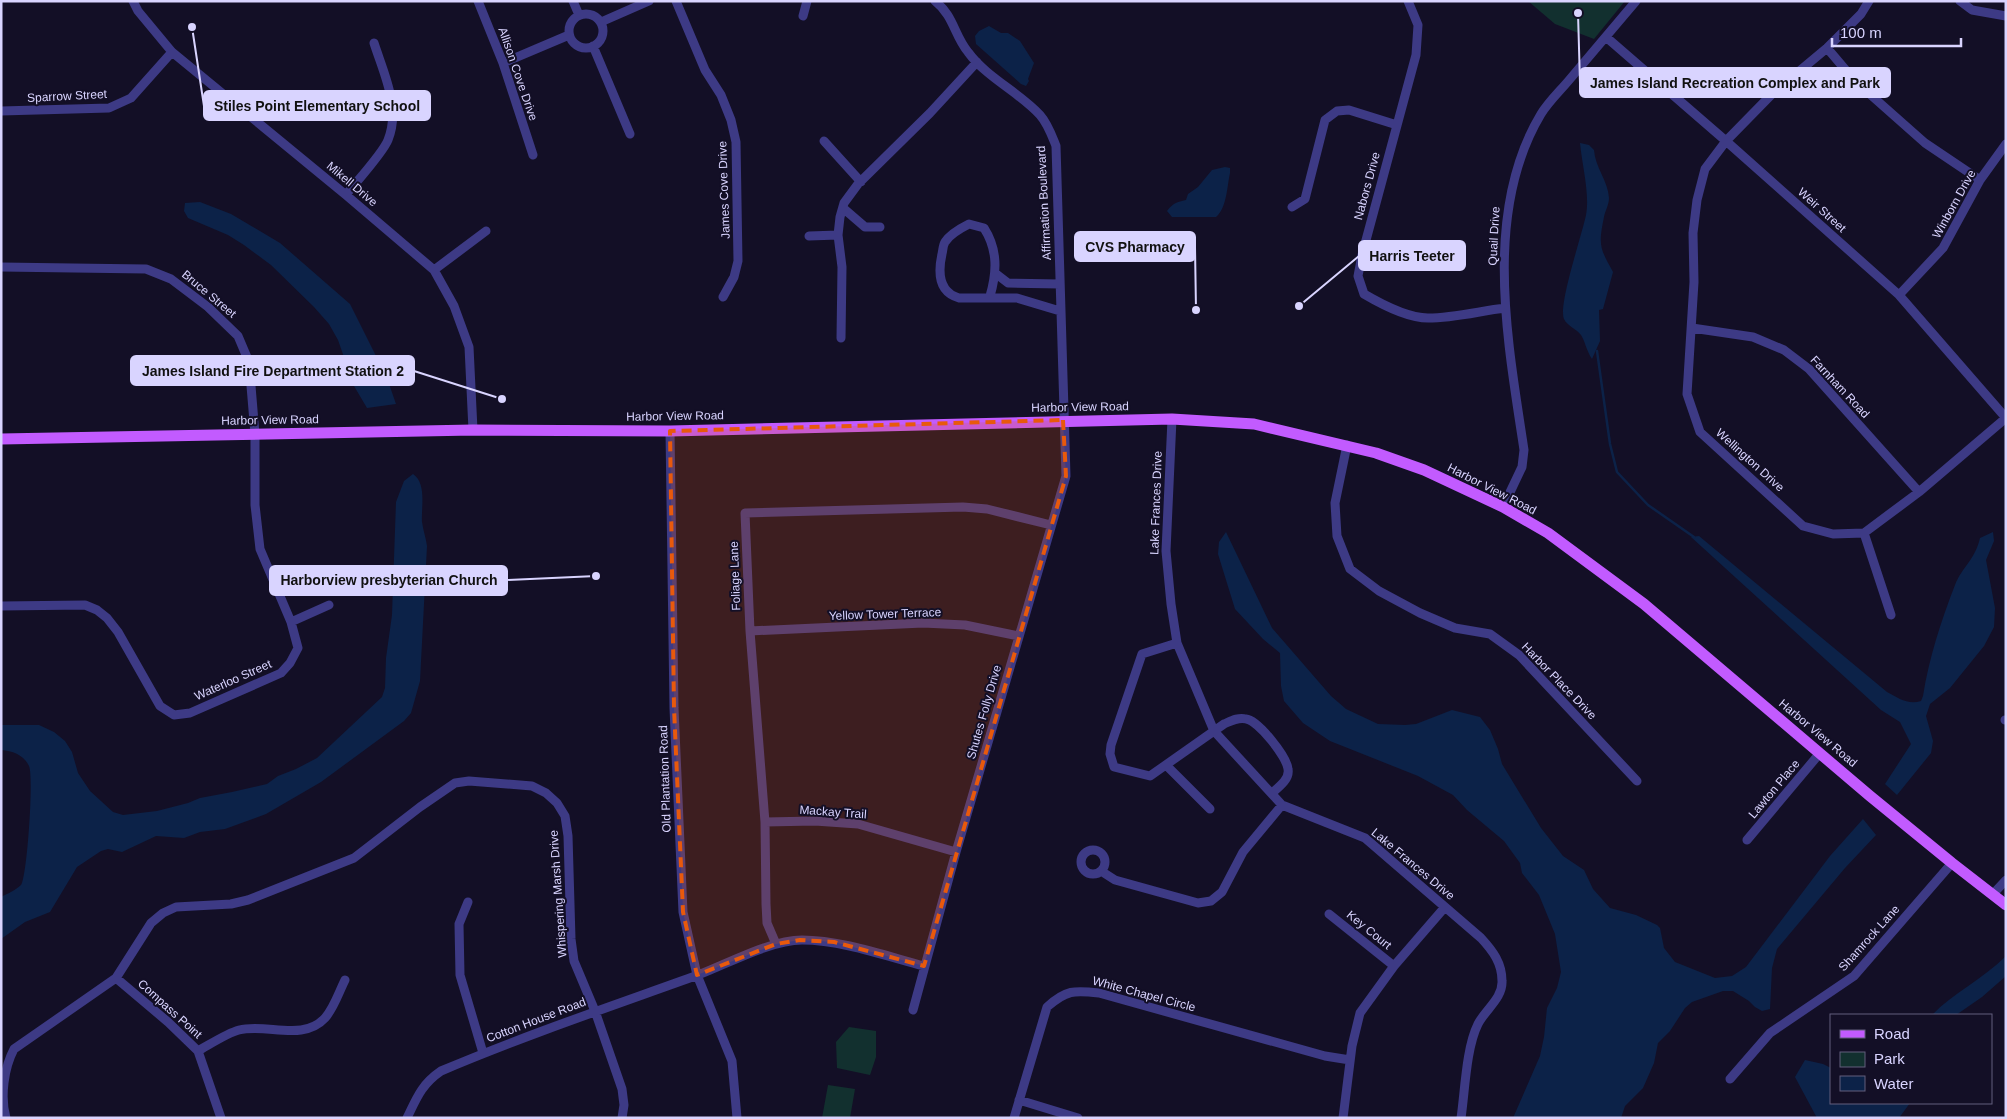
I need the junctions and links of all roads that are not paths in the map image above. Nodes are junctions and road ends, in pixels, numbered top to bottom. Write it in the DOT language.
graph roads {
  1 [pos="134,1"];
  2 [pos="478,1"];
  3 [pos="573,1"];
  4 [pos="650,1"];
  5 [pos="676,1"];
  6 [pos="807,1"];
  7 [pos="935,1"];
  8 [pos="1408,1"];
  9 [pos="1636,1"];
  10 [pos="1869,1"];
  11 [pos="1960,1"];
  12 [pos="579,15"];
  13 [pos="803,16"];
  14 [pos="2006,16"];
  15 [pos="601,22"];
  16 [pos="569,35"];
  17 [pos="1606,37"];
  18 [pos="374,43"];
  19 [pos="593,46"];
  20 [pos="1827,48"];
  21 [pos="172,52"];
  22 [pos="977,62"];
  23 [pos="503,63"];
  24 [pos="1,111"];
  25 [pos="1397,125"];
  26 [pos="630,134"];
  27 [pos="824,141"];
  28 [pos="1726,141"];
  29 [pos="2006,144"];
  30 [pos="533,155"];
  31 [pos="1980,180"];
  32 [pos="861,182"];
  33 [pos="346,195"];
  34 [pos="1292,207"];
  35 [pos="843,208"];
  36 [pos="880,227"];
  37 [pos="486,231"];
  38 [pos="838,235"];
  39 [pos="809,236"];
  40 [pos="1,267"];
  41 [pos="434,270"];
  42 [pos="995,273"];
  43 [pos="1060,284"];
  44 [pos="1900,295"];
  45 [pos="990,296"];
  46 [pos="723,297"];
  47 [pos="1505,308"];
  48 [pos="1060,311"];
  49 [pos="1692,328"];
  50 [pos="841,338"];
  51 [pos="2006,418"];
  52 [pos="1172,419"];
  53 [pos="1063,420"];
  54 [pos="473,430"];
  55 [pos="670,431"];
  56 [pos="255,434"];
  57 [pos="1,439"];
  58 [pos="1347,445"];
  59 [pos="1919,492"];
  60 [pos="1503,507"];
  61 [pos="1050,525"];
  62 [pos="1864,533"];
  63 [pos="329,605"];
  64 [pos="1,606"];
  65 [pos="1891,615"];
  66 [pos="291,622"];
  67 [pos="750,631"];
  68 [pos="1019,636"];
  69 [pos="1177,643"];
  70 [pos="1214,730"];
  71 [pos="1820,753"];
  72 [pos="1166,765"];
  73 [pos="1637,781"];
  74 [pos="1272,794"];
  75 [pos="1282,805"];
  76 [pos="1210,809"];
  77 [pos="765,822"];
  78 [pos="1747,840"];
  79 [pos="956,852"];
  80 [pos="1952,863"];
  81 [pos="1101,871"];
  82 [pos="2006,880"];
  83 [pos="1994,894"];
  84 [pos="468,902"];
  85 [pos="2006,905"];
  86 [pos="1445,907"];
  87 [pos="1329,914"];
  88 [pos="776,944"];
  89 [pos="924,966"];
  90 [pos="1394,966"];
  91 [pos="697,975"];
  92 [pos="116,978"];
  93 [pos="344,980"];
  94 [pos="913,1010"];
  95 [pos="595,1011"];
  96 [pos="198,1051"];
  97 [pos="483,1053"];
  98 [pos="1350,1060"];
  99 [pos="1730,1079"];
  100 [pos="1019,1100"];
  101 [pos="6,1118"];
  102 [pos="221,1118"];
  103 [pos="407,1118"];
  104 [pos="622,1118"];
  105 [pos="737,1118"];
  106 [pos="1014,1118"];
  107 [pos="1078,1118"];
  108 [pos="1343,1118"];
  109 [pos="1461,1118"];
  1 -- 21 [label="street, Mikell Drive"];
  2 -- 23 [label="street, Allison Cove Drive"];
  3 -- 12 [label="street"];
  4 -- 15 [label="street"];
  5 -- 46 [label="street, James Cove Drive"];
  6 -- 13 [label="street"];
  7 -- 22 [label="street, Affirmation Boulevard"];
  8 -- 25 [label="street, Nabors Drive"];
  9 -- 17 [label="street, Quail Drive"];
  10 -- 20 [label="street, Wellington Drive"];
  11 -- 14 [label="street"];
  12 -- 15 [label="street"];
  12 -- 16 [label="street"];
  15 -- 19 [label="street"];
  16 -- 19 [label="street"];
  16 -- 23 [label="street"];
  17 -- 28 [label="street, Weir Street"];
  17 -- 47 [label="street, Quail Drive"];
  18 -- 33 [label="street"];
  19 -- 26 [label="street"];
  20 -- 28 [label="street, Wellington Drive"];
  20 -- 31 [label="street"];
  21 -- 24 [label="street, Sparrow Street"];
  21 -- 33 [label="street, Mikell Drive"];
  22 -- 32 [label="street"];
  22 -- 43 [label="street, Affirmation Boulevard"];
  23 -- 30 [label="street, Allison Cove Drive"];
  25 -- 34 [label="street"];
  25 -- 47 [label="street, Nabors Drive"];
  27 -- 32 [label="street"];
  28 -- 44 [label="street, Weir Street"];
  28 -- 49 [label="street, Wellington Drive"];
  29 -- 31 [label="street, Winborn Drive"];
  31 -- 44 [label="street, Winborn Drive"];
  32 -- 35 [label="street"];
  33 -- 41 [label="street, Mikell Drive"];
  35 -- 36 [label="street"];
  35 -- 38 [label="street"];
  37 -- 41 [label="street"];
  38 -- 39 [label="street"];
  38 -- 50 [label="street"];
  40 -- 56 [label="street, Bruce Street"];
  41 -- 54 [label="street, Mikell Drive"];
  42 -- 43 [label="street"];
  42 -- 45 [label="street"];
  42 -- 45 [label="street"];
  43 -- 48 [label="street, Affirmation Boulevard"];
  44 -- 51 [label="street, Weir Street"];
  45 -- 48 [label="street"];
  47 -- 60 [label="street, Quail Drive"];
  48 -- 53 [label="street, Affirmation Boulevard"];
  49 -- 59 [label="street, Farnham Road"];
  49 -- 62 [label="street, Wellington Drive"];
  51 -- 59 [label="street"];
  52 -- 53 [label="main road, Harbor View Road"];
  52 -- 58 [label="main road, Harbor View Road"];
  52 -- 69 [label="street, Lake Frances Drive"];
  53 -- 55 [label="main road, Harbor View Road"];
  53 -- 61 [label="street, Shutes Folly Drive"];
  54 -- 55 [label="main road, Harbor View Road"];
  54 -- 56 [label="main road, Harbor View Road"];
  55 -- 91 [label="street, Old Plantation Road"];
  56 -- 57 [label="main road, Harbor View Road"];
  56 -- 66 [label="street, Waterloo Street"];
  58 -- 60 [label="main road, Harbor View Road"];
  58 -- 73 [label="street, Harbor Place Drive"];
  59 -- 62 [label="street"];
  60 -- 71 [label="main road, Harbor View Road"];
  61 -- 67 [label="street, Foliage Lane"];
  61 -- 68 [label="street, Shutes Folly Drive"];
  62 -- 65 [label="street"];
  63 -- 66 [label="street"];
  64 -- 66 [label="street, Waterloo Street"];
  67 -- 68 [label="street, Yellow Tower Terrace"];
  67 -- 77 [label="street, Foliage Lane"];
  68 -- 79 [label="street, Shutes Folly Drive"];
  69 -- 70 [label="street, Lake Frances Drive"];
  69 -- 72 [label="street"];
  70 -- 72 [label="street"];
  70 -- 74 [label="street, Lake Frances Drive"];
  70 -- 74 [label="street"];
  71 -- 78 [label="street, Lawton Place"];
  71 -- 80 [label="main road, Harbor View Road"];
  72 -- 76 [label="street"];
  74 -- 75 [label="street, Lake Frances Drive"];
  75 -- 81 [label="street"];
  75 -- 86 [label="street, Lake Frances Drive"];
  77 -- 79 [label="street, Mackay Trail"];
  77 -- 88 [label="street, Foliage Lane"];
  79 -- 89 [label="street, Shutes Folly Drive"];
  80 -- 83 [label="main road, Harbor View Road"];
  80 -- 99 [label="street, Shamrock Lane"];
  82 -- 83 [label="street"];
  83 -- 85 [label="main road, Harbor View Road"];
  84 -- 97 [label="street"];
  86 -- 90 [label="street"];
  86 -- 109 [label="street, Lake Frances Drive"];
  87 -- 90 [label="street, Key Court"];
  88 -- 89 [label="street, Cotton House Road"];
  88 -- 91 [label="street, Cotton House Road"];
  89 -- 94 [label="street, Shutes Folly Drive"];
  90 -- 98 [label="street"];
  91 -- 95 [label="street, Cotton House Road"];
  91 -- 105 [label="street, Old Plantation Road"];
  92 -- 95 [label="street, Whispering Marsh Drive"];
  92 -- 96 [label="street, Compass Point"];
  92 -- 101 [label="street, Whispering Marsh Drive"];
  93 -- 96 [label="street"];
  95 -- 97 [label="street, Cotton House Road"];
  95 -- 104 [label="street, Whispering Marsh Drive"];
  96 -- 102 [label="street, Compass Point"];
  97 -- 103 [label="street, Cotton House Road"];
  98 -- 100 [label="street, White Chapel Circle"];
  98 -- 108 [label="street"];
  100 -- 106 [label="street, White Chapel Circle"];
  100 -- 107 [label="street"];
}
